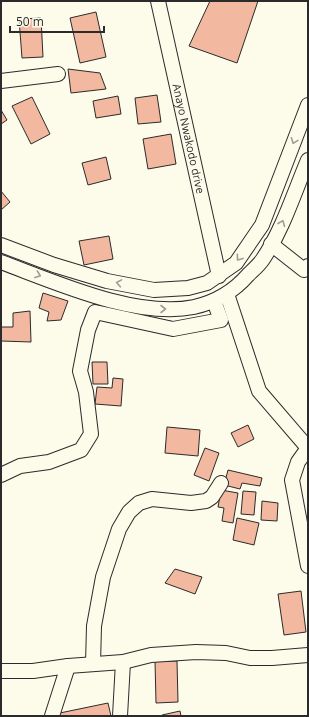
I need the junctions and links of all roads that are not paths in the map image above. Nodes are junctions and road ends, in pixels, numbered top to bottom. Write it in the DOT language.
graph roads {
  1 [pos="158,1"];
  2 [pos="58,74"];
  3 [pos="1,80"];
  4 [pos="308,105"];
  5 [pos="308,160"];
  6 [pos="271,244"];
  7 [pos="1,245"];
  8 [pos="1,262"];
  9 [pos="308,266"];
  10 [pos="219,276"];
  11 [pos="227,294"];
  12 [pos="214,301"];
  13 [pos="308,448"];
  14 [pos="1,475"];
  15 [pos="221,483"];
  16 [pos="308,566"];
  17 [pos="308,655"];
  18 [pos="123,662"];
  19 [pos="93,664"];
  20 [pos="68,666"];
  21 [pos="1,672"];
  22 [pos="52,716"];
  23 [pos="120,716"];
  1 -- 10 [label="street, Anayo Nwakodo drive"];
  2 -- 3 [label="street"];
  4 -- 10 [label="street, one-way"];
  6 -- 5 [label="street, one-way"];
  6 -- 9 [label="street"];
  6 -- 11 [label="street"];
  10 -- 7 [label="street, one-way"];
  8 -- 12 [label="street, one-way"];
  11 -- 12 [label="street"];
  11 -- 13 [label="street"];
  12 -- 14 [label="street"];
  13 -- 16 [label="street"];
  15 -- 19 [label="street"];
  17 -- 18 [label="street"];
  18 -- 19 [label="street"];
  18 -- 23 [label="street"];
  19 -- 20 [label="street"];
  20 -- 21 [label="street"];
  20 -- 22 [label="street"];
}
